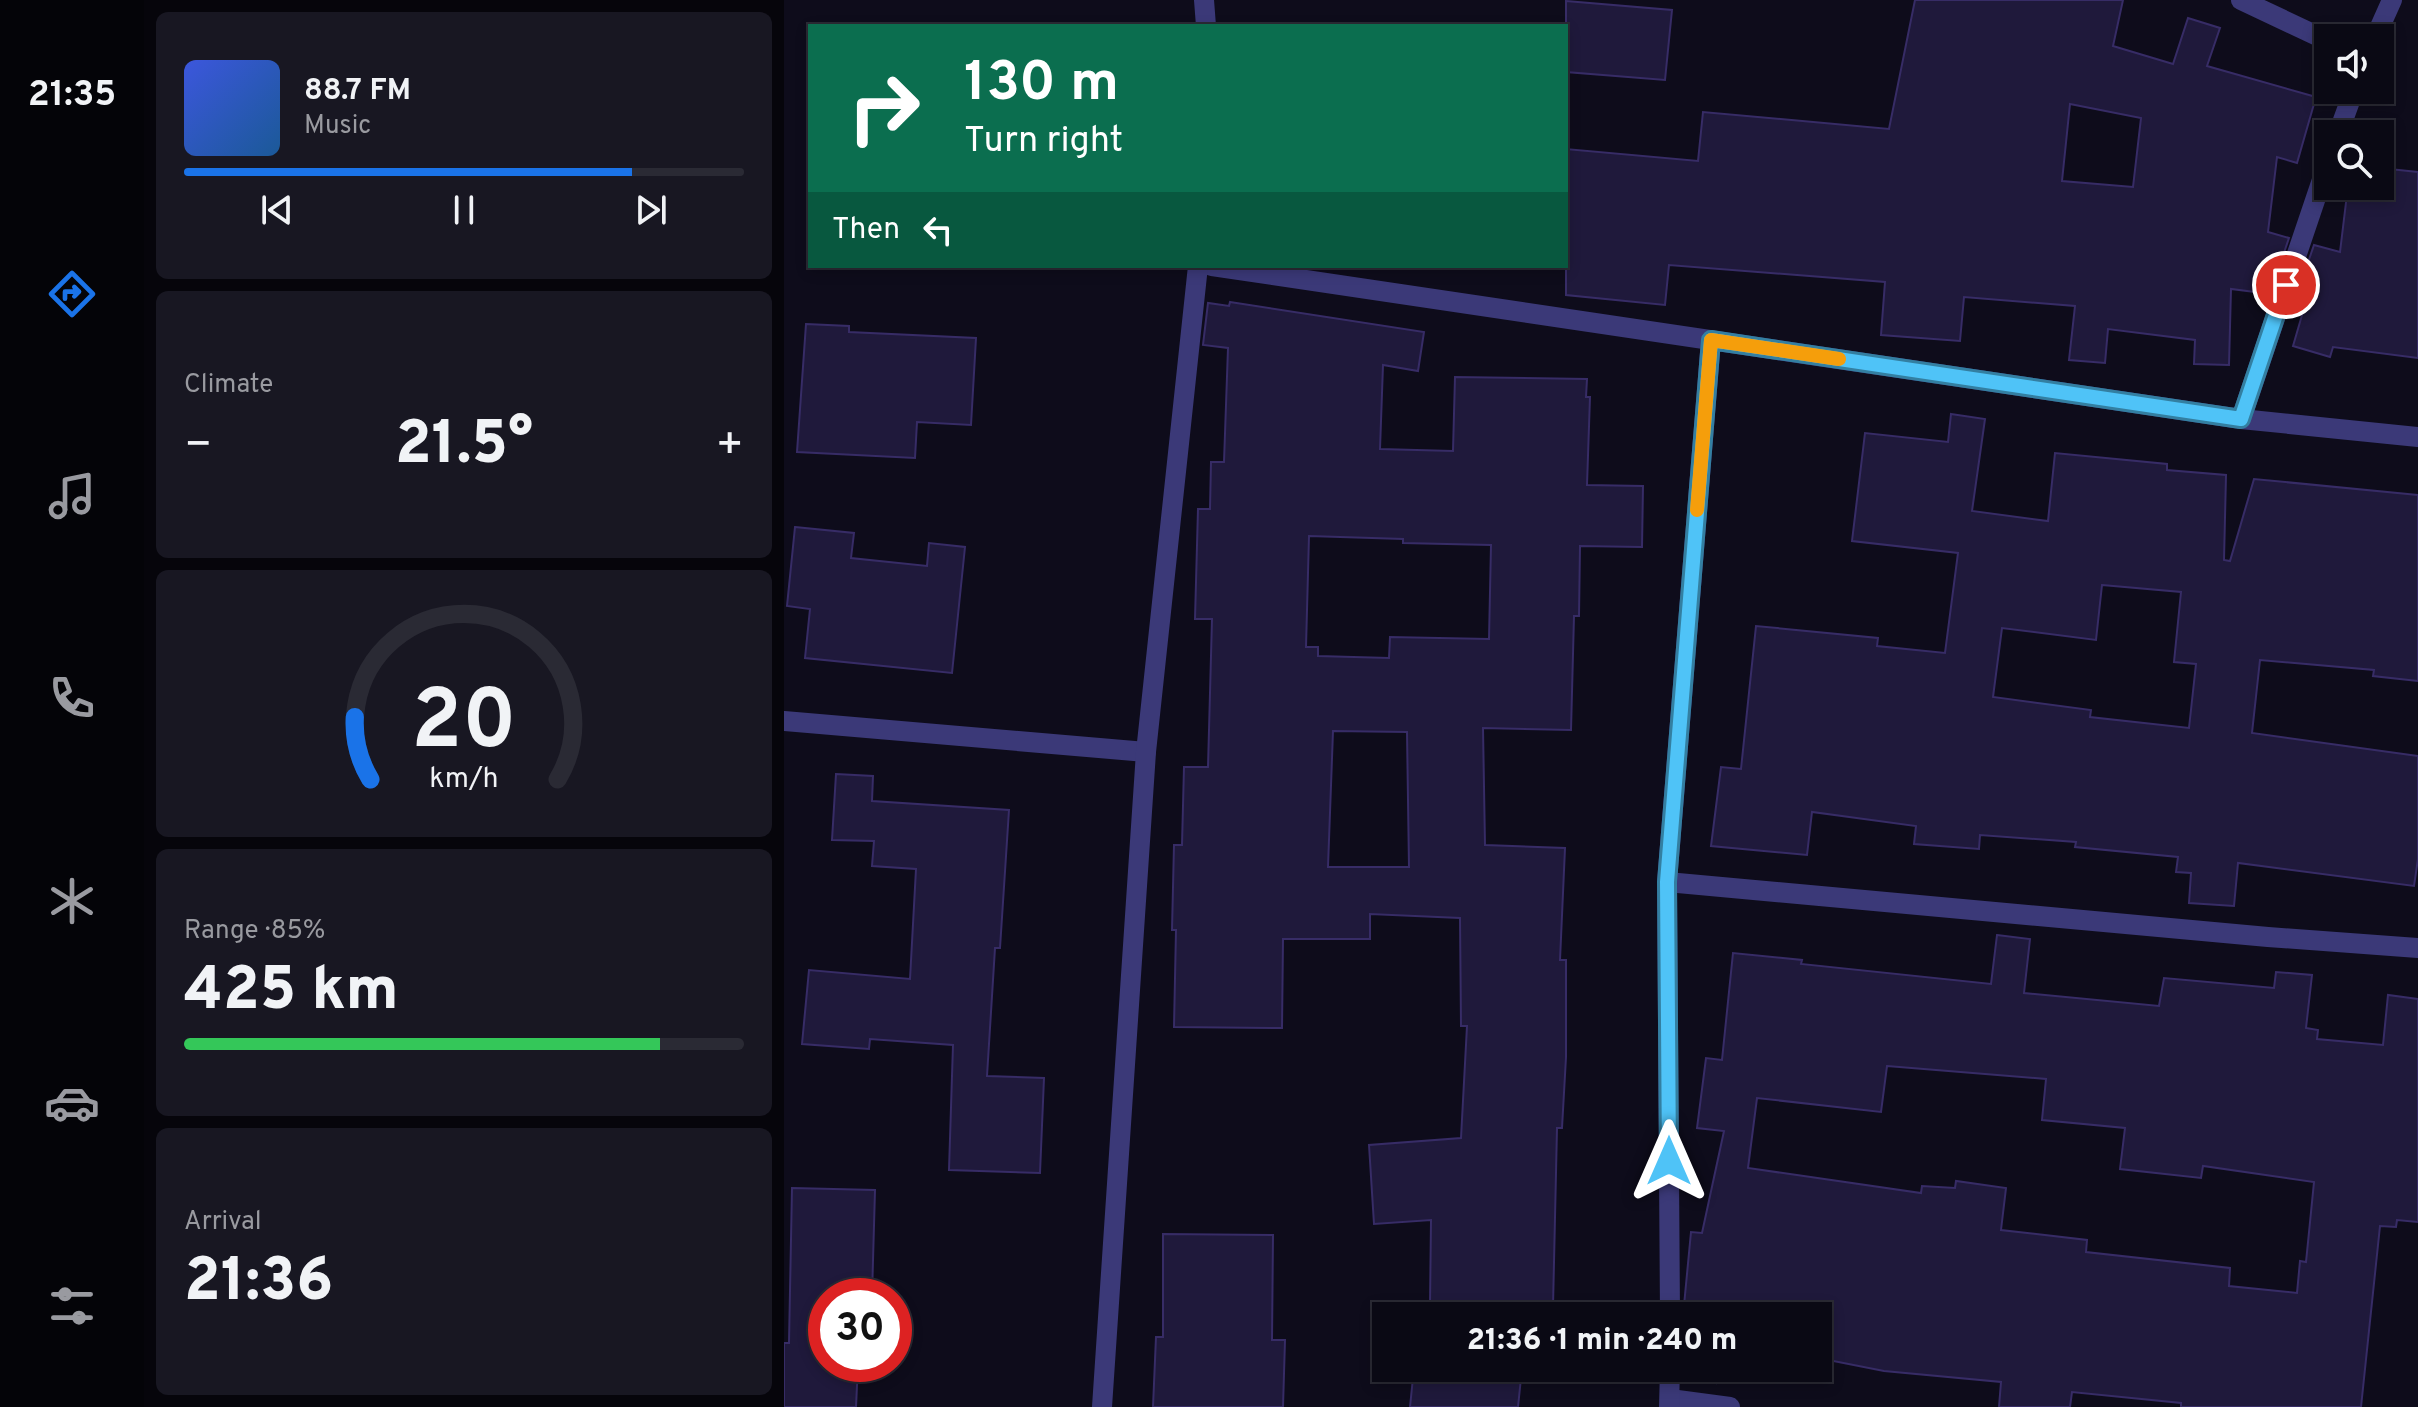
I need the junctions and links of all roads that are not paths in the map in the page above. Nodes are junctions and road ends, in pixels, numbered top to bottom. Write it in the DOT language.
graph roads {
  1 [pos="1204,0"];
  2 [pos="2241,0"];
  3 [pos="2392,0"];
  4 [pos="1206,24"];
  5 [pos="2381,24"];
  6 [pos="2314,34"];
  7 [pos="2315,200"];
  8 [pos="1198,268"];
  9 [pos="1225,268"];
  10 [pos="1711,340"];
  11 [pos="2241,419"];
  12 [pos="2418,437"];
  13 [pos="784,721"];
  14 [pos="1146,752"];
  15 [pos="1667,882"];
  16 [pos="2418,948"];
  17 [pos="1670,1302"];
  18 [pos="1670,1382"];
  19 [pos="1670,1403"];
  20 [pos="1102,1407"];
  21 [pos="1730,1407"];
  1 -- 4 [label="street"];
  2 -- 6 [label="street"];
  3 -- 5 [label="street"];
  7 -- 11 [label="street"];
  8 -- 14 [label="street"];
  9 -- 10 [label="street"];
  10 -- 11 [label="street"];
  10 -- 15 [label="street"];
  11 -- 12 [label="street"];
  13 -- 14 [label="street"];
  14 -- 20 [label="street"];
  15 -- 16 [label="street"];
  15 -- 17 [label="street"];
  18 -- 19 [label="street"];
  19 -- 21 [label="street"];
}
